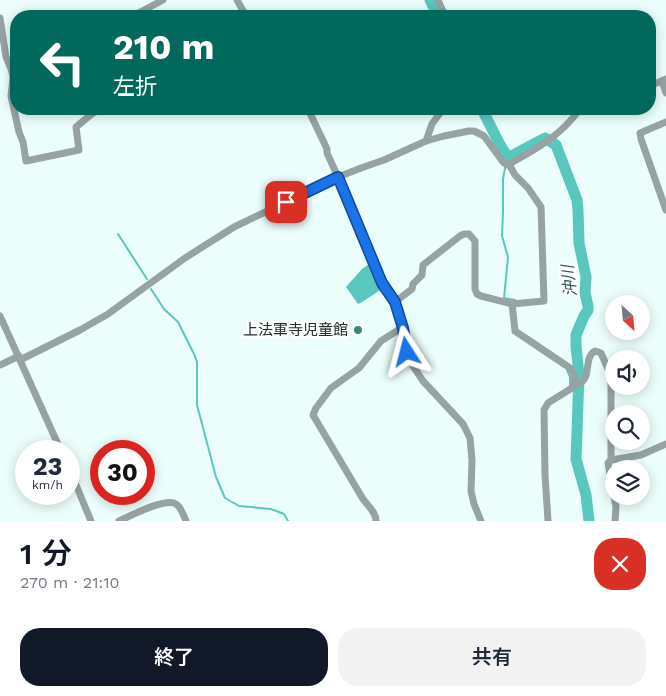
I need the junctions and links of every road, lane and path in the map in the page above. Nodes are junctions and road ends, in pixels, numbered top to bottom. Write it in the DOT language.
graph roads {
  1 [pos="163,0"];
  2 [pos="144,10"];
  3 [pos="0,18"];
  4 [pos="10,67"];
  5 [pos="664,80"];
  6 [pos="666,93"];
  7 [pos="15,115"];
  8 [pos="91,115"];
  9 [pos="311,115"];
  10 [pos="438,115"];
  11 [pos="576,115"];
  12 [pos="666,122"];
  13 [pos="426,142"];
  14 [pos="509,164"];
  15 [pos="338,177"];
  16 [pos="666,210"];
  17 [pos="395,302"];
  18 [pos="512,304"];
  19 [pos="0,316"];
  20 [pos="403,328"];
  21 [pos="20,358"];
  22 [pos="0,365"];
  23 [pos="574,386"];
  24 [pos="57,440"];
  25 [pos="666,444"];
  26 [pos="611,460"];
  27 [pos="80,494"];
  28 [pos="616,505"];
  29 [pos="91,521"];
  30 [pos="119,521"];
  31 [pos="186,521"];
  32 [pos="376,521"];
  33 [pos="481,521"];
  34 [pos="548,521"];
  35 [pos="615,521"];
  1 -- 2 [label="street"];
  3 -- 4 [label="street"];
  5 -- 6 [label="street"];
  7 -- 8 [label="street"];
  9 -- 15 [label="street"];
  10 -- 13 [label="street"];
  11 -- 14 [label="street"];
  12 -- 16 [label="street"];
  13 -- 14 [label="street"];
  13 -- 15 [label="street"];
  14 -- 18 [label="street"];
  15 -- 17 [label="street"];
  15 -- 21 [label="street"];
  17 -- 18 [label="street"];
  17 -- 20 [label="street"];
  18 -- 23 [label="street"];
  19 -- 21 [label="street"];
  20 -- 32 [label="street"];
  20 -- 33 [label="street"];
  21 -- 22 [label="street"];
  21 -- 24 [label="street"];
  23 -- 26 [label="street"];
  23 -- 34 [label="street"];
  25 -- 26 [label="street"];
  27 -- 29 [label="street"];
  28 -- 35 [label="street"];
  30 -- 31 [label="street"];
}
